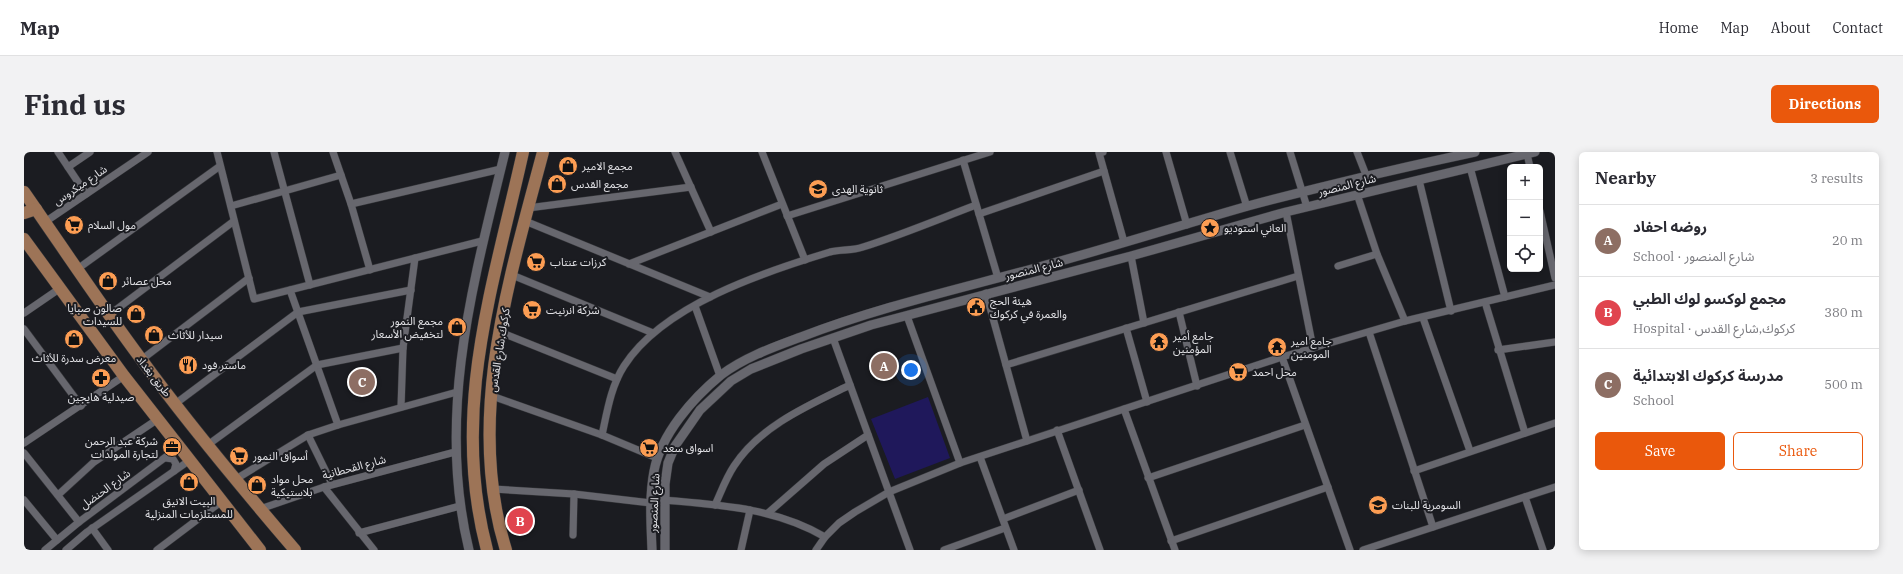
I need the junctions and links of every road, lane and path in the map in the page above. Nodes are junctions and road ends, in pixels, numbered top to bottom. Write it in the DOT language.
graph roads {
  1 [pos="68,152"];
  2 [pos="90,152"];
  3 [pos="148,152"];
  4 [pos="217,152"];
  5 [pos="274,152"];
  6 [pos="333,152"];
  7 [pos="505,152"];
  8 [pos="523,152"];
  9 [pos="543,152"];
  10 [pos="675,152"];
  11 [pos="762,152"];
  12 [pos="990,152"];
  13 [pos="1103,152"];
  14 [pos="1166,152"];
  15 [pos="1230,152"];
  16 [pos="1290,152"];
  17 [pos="1357,152"];
  18 [pos="1475,152"];
  19 [pos="1531,153"];
  20 [pos="60,154"];
  21 [pos="963,160"];
  22 [pos="1530,164"];
  23 [pos="220,166"];
  24 [pos="68,167"];
  25 [pos="1470,167"];
  26 [pos="501,169"];
  27 [pos="1104,171"];
  28 [pos="341,175"];
  29 [pos="1366,175"];
  30 [pos="1419,180"];
  31 [pos="691,187"];
  32 [pos="284,191"];
  33 [pos="24,192"];
  34 [pos="1303,192"];
  35 [pos="86,194"];
  36 [pos="1357,194"];
  37 [pos="351,204"];
  38 [pos="782,204"];
  39 [pos="976,205"];
  40 [pos="231,206"];
  41 [pos="1246,207"];
  42 [pos="1308,207"];
  43 [pos="528,208"];
  44 [pos="36,209"];
  45 [pos="1286,212"];
  46 [pos="24,213"];
  47 [pos="979,214"];
  48 [pos="787,216"];
  49 [pos="234,221"];
  50 [pos="525,221"];
  51 [pos="45,222"];
  52 [pos="1543,224"];
  53 [pos="1187,225"];
  54 [pos="711,232"];
  55 [pos="482,241"];
  56 [pos="1124,242"];
  57 [pos="25,243"];
  58 [pos="1377,254"];
  59 [pos="499,255"];
  60 [pos="1131,256"];
  61 [pos="415,258"];
  62 [pos="516,258"];
  63 [pos="805,260"];
  64 [pos="629,264"];
  65 [pos="1338,266"];
  66 [pos="1041,267"];
  67 [pos="76,270"];
  68 [pos="370,270"];
  69 [pos="512,275"];
  70 [pos="1298,276"];
  71 [pos="249,278"];
  72 [pos="998,278"];
  73 [pos="1555,278"];
  74 [pos="1044,279"];
  75 [pos="310,285"];
  76 [pos="1555,285"];
  77 [pos="59,289"];
  78 [pos="290,290"];
  79 [pos="411,290"];
  80 [pos="986,294"];
  81 [pos="710,297"];
  82 [pos="1505,297"];
  83 [pos="1485,302"];
  84 [pos="695,306"];
  85 [pos="1451,311"];
  86 [pos="24,312"];
  87 [pos="298,312"];
  88 [pos="1179,312"];
  89 [pos="108,315"];
  90 [pos="907,316"];
  91 [pos="1423,318"];
  92 [pos="1406,322"];
  93 [pos="1144,323"];
  94 [pos="1126,328"];
  95 [pos="24,329"];
  96 [pos="500,332"];
  97 [pos="1369,332"];
  98 [pos="653,334"];
  99 [pos="833,338"];
  100 [pos="1555,342"];
  101 [pos="403,348"];
  102 [pos="1313,348"];
  103 [pos="1498,350"];
  104 [pos="1282,357"];
  105 [pos="141,360"];
  106 [pos="317,365"];
  107 [pos="1006,365"];
  108 [pos="124,376"];
  109 [pos="720,376"];
  110 [pos="617,379"];
  111 [pos="850,385"];
  112 [pos="1197,386"];
  113 [pos="457,392"];
  114 [pos="492,396"];
  115 [pos="1147,402"];
  116 [pos="175,404"];
  117 [pos="81,406"];
  118 [pos="401,407"];
  119 [pos="1124,409"];
  120 [pos="158,419"];
  121 [pos="1555,423"];
  122 [pos="338,425"];
  123 [pos="1305,425"];
  124 [pos="1057,430"];
  125 [pos="1525,433"];
  126 [pos="308,435"];
  127 [pos="602,435"];
  128 [pos="868,435"];
  129 [pos="1027,441"];
  130 [pos="24,443"];
  131 [pos="209,444"];
  132 [pos="180,447"];
  133 [pos="455,452"];
  134 [pos="1470,452"];
  135 [pos="24,453"];
  136 [pos="980,457"];
  137 [pos="166,458"];
  138 [pos="657,458"];
  139 [pos="190,460"];
  140 [pos="960,463"];
  141 [pos="174,471"];
  142 [pos="1414,471"];
  143 [pos="1148,478"];
  144 [pos="236,479"];
  145 [pos="332,484"];
  146 [pos="324,486"];
  147 [pos="1555,486"];
  148 [pos="1328,487"];
  149 [pos="494,489"];
  150 [pos="1079,490"];
  151 [pos="889,492"];
  152 [pos="574,494"];
  153 [pos="58,495"];
  154 [pos="1525,496"];
  155 [pos="24,500"];
  156 [pos="664,500"];
  157 [pos="222,501"];
  158 [pos="651,503"];
  159 [pos="716,505"];
  160 [pos="460,506"];
  161 [pos="260,509"];
  162 [pos="750,510"];
  163 [pos="768,513"];
  164 [pos="1002,520"];
  165 [pos="80,522"];
  166 [pos="1434,527"];
  167 [pos="92,528"];
  168 [pos="1005,528"];
  169 [pos="359,533"];
  170 [pos="573,536"];
  171 [pos="825,537"];
  172 [pos="57,540"];
  173 [pos="1171,541"];
  174 [pos="166,547"];
  175 [pos="1374,548"];
  176 [pos="907,549"];
  177 [pos="45,550"];
  178 [pos="66,550"];
  179 [pos="108,550"];
  180 [pos="157,550"];
  181 [pos="260,550"];
  182 [pos="295,550"];
  183 [pos="374,550"];
  184 [pos="469,550"];
  185 [pos="487,550"];
  186 [pos="506,550"];
  187 [pos="652,550"];
  188 [pos="665,550"];
  189 [pos="741,550"];
  190 [pos="816,550"];
  191 [pos="944,550"];
  192 [pos="1014,550"];
  193 [pos="1100,550"];
  194 [pos="1174,550"];
  195 [pos="1350,550"];
  196 [pos="1363,550"];
  197 [pos="1543,550"];
  1 -- 20 [label="street"];
  2 -- 24 [label="street"];
  3 -- 35 [label="street, شارع ميكروس"];
  4 -- 23 [label="street"];
  5 -- 32 [label="street"];
  6 -- 28 [label="street"];
  7 -- 26 [label="street"];
  8 -- 59 [label="main road, كركوك,شارع القدس"];
  9 -- 43 [label="main road, كركوك,شارع القدس"];
  10 -- 31 [label="street"];
  11 -- 38 [label="street"];
  12 -- 21 [label="street"];
  13 -- 27 [label="street"];
  14 -- 53 [label="street"];
  15 -- 41 [label="street"];
  16 -- 34 [label="street"];
  17 -- 29 [label="street"];
  18 -- 29 [label="street, شارع المنصور"];
  19 -- 22 [label="street"];
  19 -- 25 [label="street, شارع المنصور"];
  20 -- 24 [label="street"];
  21 -- 39 [label="street"];
  21 -- 48 [label="street"];
  23 -- 40 [label="street"];
  23 -- 67 [label="street"];
  24 -- 35 [label="street"];
  25 -- 30 [label="street, شارع المنصور"];
  25 -- 82 [label="street"];
  26 -- 37 [label="street"];
  26 -- 55 [label="street"];
  27 -- 47 [label="street"];
  27 -- 56 [label="street"];
  28 -- 32 [label="street"];
  28 -- 37 [label="street"];
  29 -- 34 [label="street, شارع المنصور"];
  30 -- 36 [label="street, شارع المنصور"];
  30 -- 85 [label="street"];
  31 -- 43 [label="street"];
  31 -- 54 [label="street"];
  32 -- 40 [label="street"];
  32 -- 75 [label="street"];
  33 -- 44 [label="main road, طريق بغداد"];
  34 -- 41 [label="street, شارع المنصور"];
  34 -- 42 [label="street"];
  35 -- 51 [label="street, شارع ميكروس"];
  36 -- 42 [label="street, شارع المنصور"];
  36 -- 58 [label="street"];
  37 -- 68 [label="street"];
  38 -- 48 [label="street"];
  38 -- 54 [label="street"];
  39 -- 47 [label="street"];
  39 -- 63 [label="street"];
  40 -- 49 [label="street"];
  41 -- 53 [label="street, شارع المنصور"];
  42 -- 45 [label="street, شارع المنصور"];
  43 -- 50 [label="main road, كركوك,شارع القدس"];
  44 -- 46 [label="main road"];
  44 -- 51 [label="main road, طريق بغداد"];
  45 -- 60 [label="street, شارع المنصور"];
  45 -- 70 [label="street"];
  47 -- 72 [label="street"];
  48 -- 63 [label="street"];
  49 -- 71 [label="street"];
  49 -- 89 [label="street"];
  50 -- 62 [label="main road, كركوك,شارع القدس"];
  50 -- 64 [label="street"];
  51 -- 67 [label="main road, طريق بغداد"];
  52 -- 73 [label="street"];
  53 -- 56 [label="street, شارع المنصور"];
  54 -- 64 [label="street"];
  55 -- 61 [label="street"];
  55 -- 113 [label="street"];
  56 -- 66 [label="street, شارع المنصور"];
  57 -- 77 [label="main road"];
  58 -- 65 [label="street"];
  58 -- 92 [label="street"];
  59 -- 62 [label="main road"];
  59 -- 185 [label="main road, كركوك,شارع القدس"];
  60 -- 74 [label="street, شارع المنصور"];
  60 -- 93 [label="street"];
  61 -- 68 [label="street"];
  61 -- 79 [label="street"];
  62 -- 69 [label="main road, كركوك,شارع القدس"];
  63 -- 81 [label="street"];
  64 -- 81 [label="street"];
  66 -- 72 [label="street, شارع المنصور"];
  66 -- 74 [label="street"];
  67 -- 89 [label="main road, طريق بغداد"];
  68 -- 75 [label="street"];
  69 -- 96 [label="main road, كركوك,شارع القدس"];
  69 -- 98 [label="street"];
  70 -- 88 [label="street"];
  70 -- 102 [label="street"];
  71 -- 78 [label="street"];
  71 -- 105 [label="street"];
  72 -- 109 [label="street, شارع المنصور"];
  74 -- 80 [label="street, شارع المنصور"];
  75 -- 78 [label="street"];
  76 -- 82 [label="street"];
  77 -- 86 [label="street"];
  77 -- 108 [label="main road"];
  78 -- 87 [label="street"];
  79 -- 87 [label="street"];
  79 -- 101 [label="street"];
  80 -- 90 [label="street, شارع المنصور"];
  80 -- 107 [label="street"];
  81 -- 84 [label="street"];
  82 -- 83 [label="street"];
  83 -- 85 [label="street"];
  83 -- 103 [label="street"];
  84 -- 98 [label="street"];
  84 -- 109 [label="street"];
  85 -- 91 [label="street"];
  87 -- 106 [label="street"];
  87 -- 116 [label="street"];
  88 -- 93 [label="street"];
  88 -- 112 [label="street"];
  89 -- 105 [label="main road, طريق بغداد"];
  90 -- 99 [label="street, شارع المنصور"];
  90 -- 140 [label="street"];
  91 -- 92 [label="street"];
  91 -- 134 [label="street"];
  92 -- 97 [label="street"];
  93 -- 94 [label="street"];
  94 -- 107 [label="street"];
  94 -- 115 [label="street"];
  95 -- 117 [label="street"];
  96 -- 110 [label="street"];
  96 -- 114 [label="main road, كركوك,شارع القدس"];
  97 -- 102 [label="street"];
  97 -- 142 [label="street"];
  98 -- 110 [label="street"];
  99 -- 111 [label="street"];
  99 -- 156 [label="street, شارع المنصور"];
  100 -- 103 [label="street"];
  101 -- 106 [label="street"];
  101 -- 118 [label="street"];
  102 -- 104 [label="street"];
  103 -- 125 [label="street"];
  104 -- 112 [label="street"];
  104 -- 123 [label="street"];
  105 -- 116 [label="main road, طريق بغداد"];
  106 -- 122 [label="street"];
  106 -- 131 [label="street"];
  107 -- 129 [label="street"];
  108 -- 117 [label="street"];
  108 -- 120 [label="main road"];
  109 -- 138 [label="street, شارع المنصور"];
  110 -- 127 [label="street"];
  111 -- 128 [label="street"];
  111 -- 159 [label="street"];
  112 -- 115 [label="street"];
  113 -- 118 [label="street"];
  113 -- 133 [label="street"];
  114 -- 127 [label="street"];
  114 -- 149 [label="main road, كركوك,شارع القدس"];
  115 -- 119 [label="street"];
  116 -- 131 [label="main road, طريق بغداد"];
  117 -- 130 [label="street"];
  118 -- 122 [label="street"];
  119 -- 124 [label="street"];
  119 -- 143 [label="street"];
  120 -- 132 [label="main road"];
  120 -- 153 [label="street"];
  121 -- 125 [label="street"];
  122 -- 126 [label="street"];
  123 -- 143 [label="street"];
  123 -- 148 [label="street"];
  124 -- 129 [label="street"];
  124 -- 150 [label="street"];
  125 -- 134 [label="street"];
  126 -- 144 [label="street"];
  126 -- 145 [label="street"];
  127 -- 138 [label="street"];
  128 -- 151 [label="street"];
  128 -- 163 [label="street"];
  129 -- 136 [label="street"];
  131 -- 144 [label="main road, طريق بغداد"];
  132 -- 137 [label="street, شارع الحنضل"];
  132 -- 139 [label="main road"];
  133 -- 145 [label="street, شارع القحطانية"];
  133 -- 160 [label="street"];
  134 -- 142 [label="street"];
  135 -- 153 [label="street"];
  136 -- 140 [label="street"];
  136 -- 164 [label="street"];
  137 -- 141 [label="street"];
  137 -- 165 [label="street, شارع الحنضل"];
  138 -- 158 [label="street, شارع المنصور"];
  139 -- 141 [label="street"];
  139 -- 157 [label="main road"];
  140 -- 151 [label="street"];
  141 -- 167 [label="street"];
  142 -- 166 [label="street"];
  143 -- 173 [label="street"];
  144 -- 161 [label="main road, طريق بغداد"];
  145 -- 146 [label="street, شارع القحطانية"];
  146 -- 161 [label="street, شارع القحطانية"];
  146 -- 169 [label="street"];
  147 -- 154 [label="street"];
  148 -- 173 [label="street"];
  148 -- 195 [label="street"];
  149 -- 152 [label="street"];
  149 -- 186 [label="main road, كركوك,شارع القدس"];
  150 -- 164 [label="street"];
  150 -- 193 [label="street"];
  151 -- 171 [label="street"];
  151 -- 176 [label="street"];
  152 -- 158 [label="street"];
  152 -- 170 [label="street"];
  153 -- 165 [label="street"];
  154 -- 166 [label="street"];
  154 -- 197 [label="street"];
  155 -- 172 [label="street"];
  156 -- 159 [label="street"];
  156 -- 188 [label="street, شارع المنصور"];
  157 -- 174 [label="street"];
  157 -- 181 [label="main road"];
  158 -- 187 [label="street, شارع المنصور"];
  159 -- 162 [label="street"];
  160 -- 169 [label="street"];
  160 -- 184 [label="street"];
  161 -- 182 [label="main road, طريق بغداد"];
  162 -- 163 [label="street"];
  162 -- 189 [label="street"];
  163 -- 171 [label="street"];
  164 -- 168 [label="street"];
  165 -- 172 [label="street, شارع الحنضل"];
  166 -- 175 [label="street"];
  167 -- 178 [label="street"];
  167 -- 179 [label="street"];
  168 -- 191 [label="street"];
  168 -- 192 [label="street"];
  169 -- 183 [label="street"];
  171 -- 190 [label="street"];
  172 -- 177 [label="street, شارع الحنضل"];
  173 -- 194 [label="street"];
  174 -- 180 [label="street"];
  175 -- 196 [label="street"];
}
